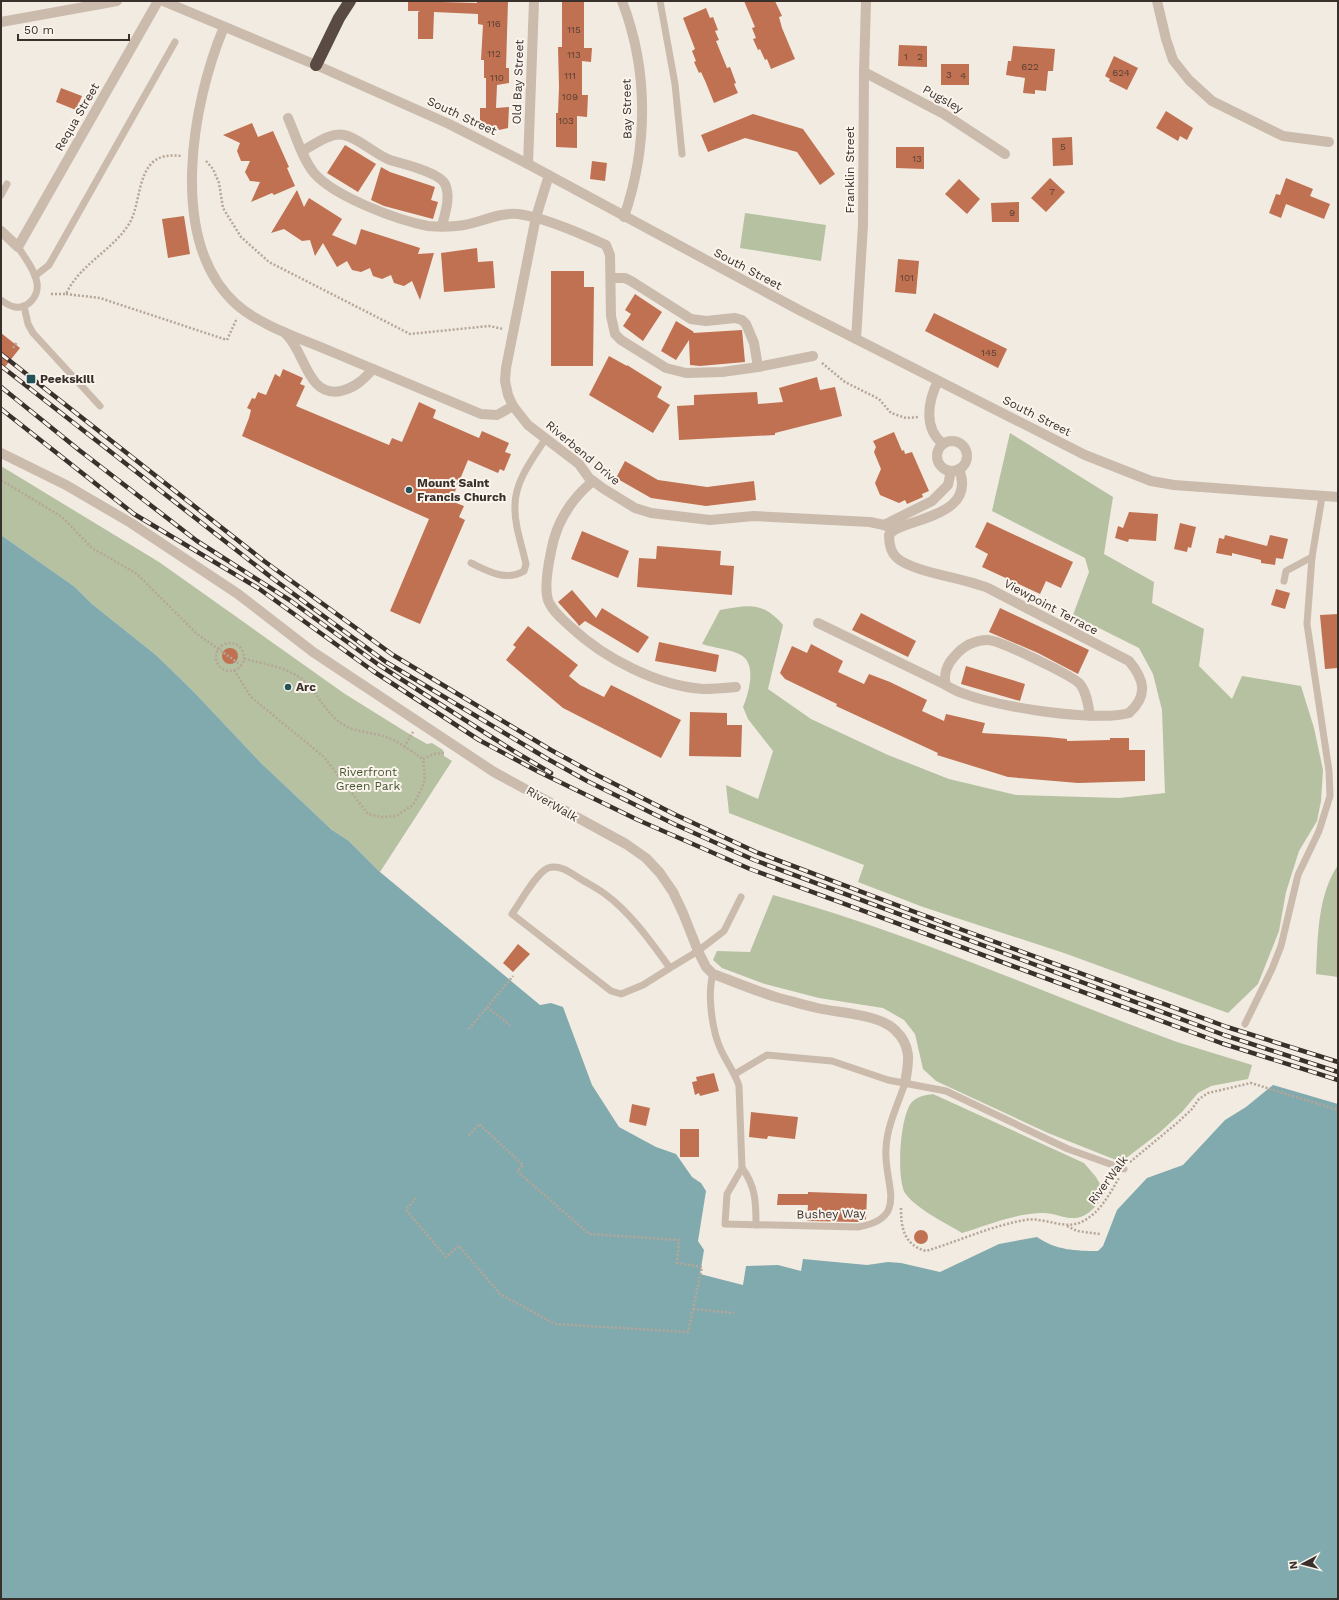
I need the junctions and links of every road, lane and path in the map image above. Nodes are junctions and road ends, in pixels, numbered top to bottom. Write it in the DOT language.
graph roads {
  1 [pos="117,1"];
  2 [pos="158,1"];
  3 [pos="163,1"];
  4 [pos="350,1"];
  5 [pos="534,1"];
  6 [pos="622,1"];
  7 [pos="660,1"];
  8 [pos="866,1"];
  9 [pos="1157,1"];
  10 [pos="1,22"];
  11 [pos="224,27"];
  12 [pos="175,42"];
  13 [pos="316,65"];
  14 [pos="864,72"];
  15 [pos="288,118"];
  16 [pos="1329,142"];
  17 [pos="302,151"];
  18 [pos="682,154"];
  19 [pos="1005,154"];
  20 [pos="192,157"];
  21 [pos="528,164"];
  22 [pos="549,175"];
  23 [pos="7,184"];
  24 [pos="1,195"];
  25 [pos="536,217"];
  26 [pos="624,217"];
  27 [pos="442,226"];
  28 [pos="1,230"];
  29 [pos="18,247"];
  30 [pos="35,276"];
  31 [pos="611,278"];
  32 [pos="51,294"];
  33 [pos="66,294"];
  34 [pos="1,300"];
  35 [pos="24,306"];
  36 [pos="242,308"];
  37 [pos="513,331"];
  38 [pos="283,332"];
  39 [pos="856,339"];
  40 [pos="17,342"];
  41 [pos="13,348"];
  42 [pos="813,356"];
  43 [pos="758,367"];
  44 [pos="373,369"];
  45 [pos="938,381"];
  46 [pos="100,406"];
  47 [pos="513,406"];
  48 [pos="929,416"];
  49 [pos="546,438"];
  50 [pos="944,444"];
  51 [pos="1,453"];
  52 [pos="955,470"];
  53 [pos="1,480"];
  54 [pos="593,480"];
  55 [pos="1322,497"];
  56 [pos="1338,497"];
  57 [pos="884,525"];
  58 [pos="894,530"];
  59 [pos="1312,557"];
  60 [pos="471,563"];
  61 [pos="1284,581"];
  62 [pos="818,623"];
  63 [pos="218,648"];
  64 [pos="244,659"];
  65 [pos="241,665"];
  66 [pos="234,670"];
  67 [pos="946,685"];
  68 [pos="736,688"];
  69 [pos="1090,716"];
  70 [pos="419,722"];
  71 [pos="404,747"];
  72 [pos="450,756"];
  73 [pos="424,759"];
  74 [pos="741,897"];
  75 [pos="698,952"];
  76 [pos="670,968"];
  77 [pos="713,974"];
  78 [pos="513,976"];
  79 [pos="487,1007"];
  80 [pos="1245,1024"];
  81 [pos="510,1025"];
  82 [pos="469,1029"];
  83 [pos="735,1074"];
  84 [pos="905,1083"];
  85 [pos="1338,1110"];
  86 [pos="468,1136"];
  87 [pos="742,1168"];
  88 [pos="1124,1169"];
  89 [pos="416,1198"];
  90 [pos="900,1202"];
  91 [pos="756,1225"];
  92 [pos="1066,1225"];
  93 [pos="1100,1234"];
  94 [pos="693,1309"];
  95 [pos="734,1313"];
  1 -- 10 [label="street"];
  2 -- 29 [label="street, Requa Street"];
  3 -- 11 [label="street, South Street"];
  4 -- 13 [label="highway"];
  5 -- 21 [label="street, Old Bay Street"];
  6 -- 26 [label="street, Bay Street"];
  7 -- 18 [label="lane"];
  8 -- 14 [label="street, Franklin Street"];
  9 -- 16 [label="street"];
  11 -- 13 [label="street, South Street"];
  11 -- 20 [label="street"];
  12 -- 30 [label="lane"];
  13 -- 21 [label="street, South Street"];
  14 -- 19 [label="street, Pugsley"];
  14 -- 39 [label="street, Franklin Street"];
  15 -- 17 [label="street"];
  17 -- 27 [label="street"];
  17 -- 27 [label="street"];
  20 -- 33 [label="path"];
  20 -- 36 [label="street"];
  20 -- 37 [label="path"];
  21 -- 22 [label="street, South Street"];
  22 -- 25 [label="street, Riverbend Drive"];
  22 -- 26 [label="street, South Street"];
  23 -- 24 [label="lane"];
  25 -- 27 [label="street"];
  25 -- 31 [label="street"];
  25 -- 37 [label="street, Riverbend Drive"];
  26 -- 39 [label="street, South Street"];
  28 -- 29 [label="street"];
  29 -- 30 [label="lane"];
  30 -- 35 [label="lane"];
  31 -- 43 [label="street"];
  31 -- 43 [label="street"];
  32 -- 33 [label="path"];
  33 -- 36 [label="path"];
  34 -- 35 [label="lane"];
  35 -- 46 [label="lane"];
  36 -- 38 [label="street"];
  37 -- 47 [label="street, Riverbend Drive"];
  38 -- 44 [label="street"];
  38 -- 44 [label="street"];
  39 -- 45 [label="street, South Street"];
  40 -- 41 [label="path"];
  42 -- 43 [label="street"];
  42 -- 48 [label="path"];
  44 -- 47 [label="street"];
  45 -- 48 [label="street"];
  45 -- 55 [label="street, South Street"];
  47 -- 49 [label="street, Riverbend Drive"];
  48 -- 50 [label="street"];
  49 -- 54 [label="street, Riverbend Drive"];
  49 -- 60 [label="lane"];
  50 -- 52 [label="street"];
  50 -- 52 [label="street"];
  51 -- 70 [label="street"];
  52 -- 57 [label="street"];
  52 -- 58 [label="street"];
  53 -- 63 [label="path"];
  54 -- 57 [label="street, Riverbend Drive"];
  54 -- 68 [label="street"];
  55 -- 56 [label="street, South Street"];
  55 -- 59 [label="lane"];
  57 -- 58 [label="street, Riverbend Drive"];
  58 -- 69 [label="street, Viewpoint Terrace"];
  59 -- 61 [label="lane"];
  59 -- 80 [label="lane"];
  62 -- 67 [label="street, Viewpoint Terrace"];
  63 -- 64 [label="path"];
  63 -- 65 [label="path"];
  63 -- 66 [label="path"];
  64 -- 65 [label="path"];
  64 -- 71 [label="path"];
  65 -- 66 [label="path"];
  66 -- 73 [label="path"];
  67 -- 69 [label="street, Viewpoint Terrace"];
  67 -- 69 [label="street"];
  70 -- 71 [label="path"];
  70 -- 75 [label="street"];
  71 -- 73 [label="path"];
  72 -- 73 [label="path"];
  74 -- 75 [label="lane"];
  75 -- 76 [label="lane"];
  75 -- 77 [label="street"];
  76 -- 76 [label="lane"];
  77 -- 83 [label="lane"];
  77 -- 84 [label="street"];
  78 -- 79 [label="path"];
  79 -- 81 [label="path"];
  79 -- 82 [label="path"];
  83 -- 84 [label="lane"];
  83 -- 87 [label="lane"];
  84 -- 88 [label="lane"];
  84 -- 91 [label="lane, Bushey Way"];
  85 -- 88 [label="path, RiverWalk"];
  86 -- 94 [label="path"];
  87 -- 91 [label="lane"];
  87 -- 91 [label="lane, Bushey Way"];
  88 -- 92 [label="path, RiverWalk"];
  89 -- 94 [label="path"];
  90 -- 92 [label="path, RiverWalk"];
  92 -- 93 [label="path"];
  94 -- 95 [label="path"];
}
